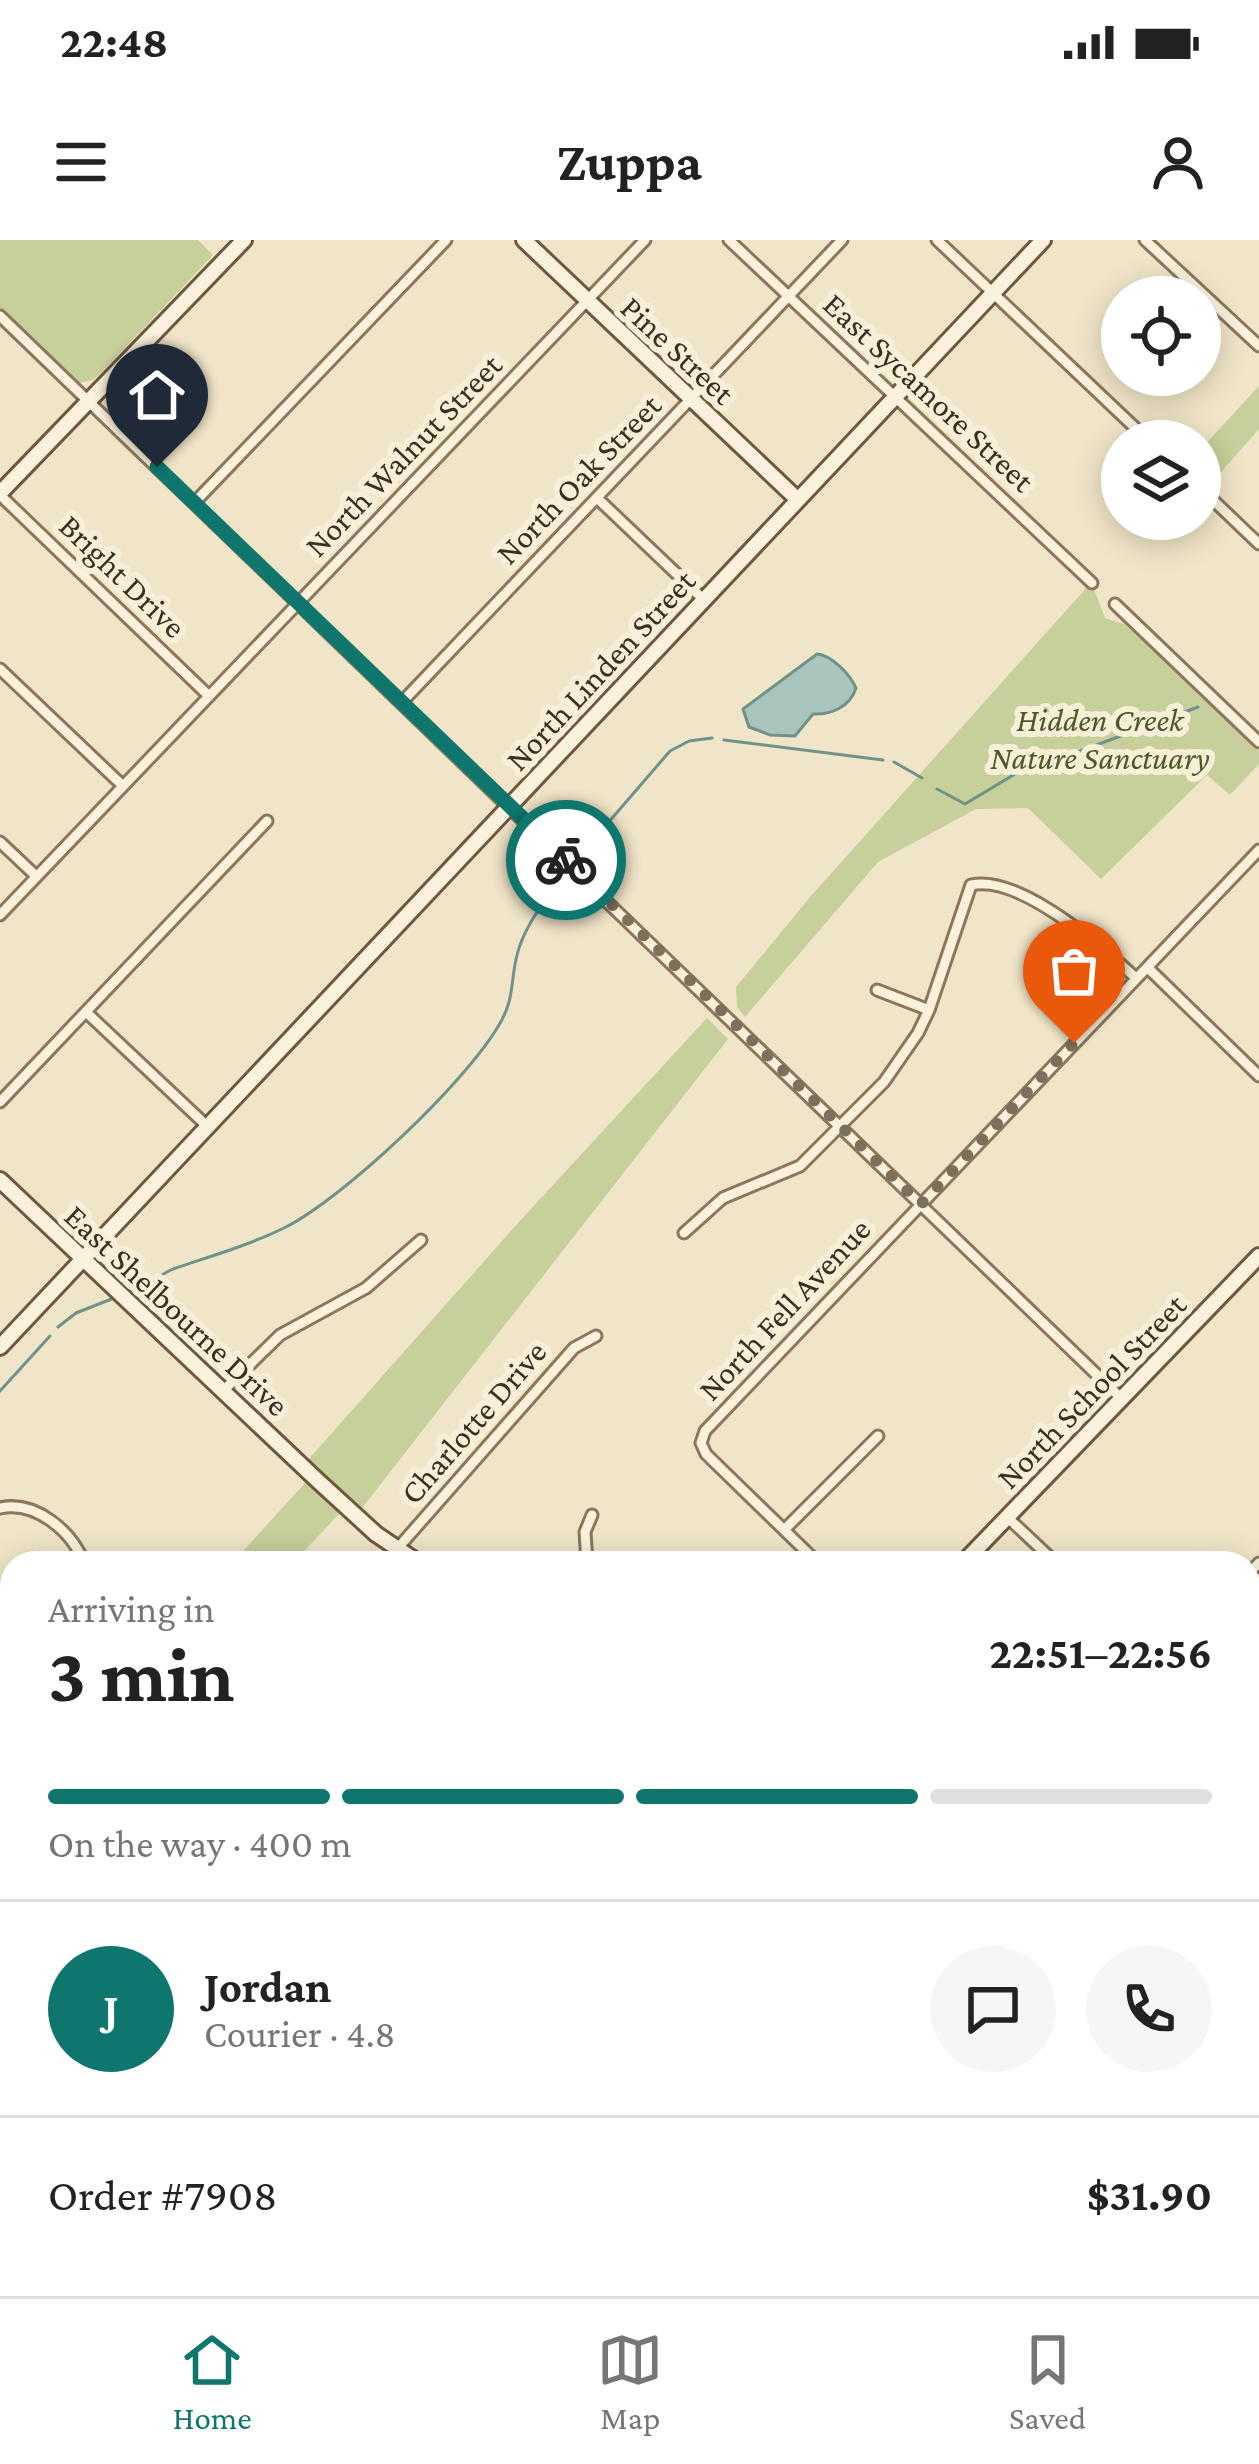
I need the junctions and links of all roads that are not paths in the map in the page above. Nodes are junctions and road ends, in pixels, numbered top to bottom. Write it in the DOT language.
graph roads {
  1 [pos="244,240"];
  2 [pos="446,240"];
  3 [pos="524,240"];
  4 [pos="645,240"];
  5 [pos="729,240"];
  6 [pos="842,240"];
  7 [pos="937,240"];
  8 [pos="1043,240"];
  9 [pos="1145,240"];
  10 [pos="993,292"];
  11 [pos="789,297"];
  12 [pos="587,301"];
  13 [pos="0,316"];
  14 [pos="1259,346"];
  15 [pos="894,396"];
  16 [pos="691,400"];
  17 [pos="88,401"];
  18 [pos="1127,420"];
  19 [pos="0,494"];
  20 [pos="597,498"];
  21 [pos="797,499"];
  22 [pos="194,503"];
  23 [pos="1221,508"];
  24 [pos="1259,544"];
  25 [pos="1092,583"];
  26 [pos="703,599"];
  27 [pos="298,603"];
  28 [pos="1115,604"];
  29 [pos="0,669"];
  30 [pos="209,696"];
  31 [pos="402,702"];
  32 [pos="1259,742"];
  33 [pos="123,786"];
  34 [pos="510,805"];
  35 [pos="267,821"];
  36 [pos="0,842"];
  37 [pos="1259,850"];
  38 [pos="36,876"];
  39 [pos="0,915"];
  40 [pos="1148,968"];
  41 [pos="1136,978"];
  42 [pos="878,990"];
  43 [pos="929,1010"];
  44 [pos="86,1012"];
  45 [pos="1259,1076"];
  46 [pos="0,1102"];
  47 [pos="207,1126"];
  48 [pos="841,1127"];
  49 [pos="0,1180"];
  50 [pos="921,1204"];
  51 [pos="684,1232"];
  52 [pos="422,1240"];
  53 [pos="1259,1256"];
  54 [pos="83,1258"];
  55 [pos="596,1336"];
  56 [pos="0,1347"];
  57 [pos="224,1390"];
  58 [pos="1121,1400"];
  59 [pos="878,1436"];
  60 [pos="0,1508"];
  61 [pos="592,1515"];
  62 [pos="1007,1517"];
  63 [pos="784,1530"];
  64 [pos="397,1550"];
  65 [pos="79,1551"];
  66 [pos="587,1551"];
  67 [pos="806,1551"];
  68 [pos="974,1551"];
  69 [pos="1043,1551"];
  1 -- 17 [label="main road"];
  2 -- 22 [label="street"];
  3 -- 12 [label="main road, Pine Street"];
  4 -- 12 [label="street, North Walnut Street"];
  5 -- 11 [label="street, East Sycamore Street"];
  6 -- 11 [label="street, North Oak Street"];
  7 -- 10 [label="street"];
  8 -- 10 [label="main road, North Linden Street"];
  9 -- 14 [label="street"];
  10 -- 15 [label="main road, North Linden Street"];
  10 -- 18 [label="street"];
  11 -- 15 [label="street, East Sycamore Street"];
  11 -- 16 [label="street, North Oak Street"];
  12 -- 16 [label="main road, Pine Street"];
  12 -- 27 [label="street, North Walnut Street"];
  13 -- 17 [label="street"];
  15 -- 21 [label="main road, North Linden Street"];
  15 -- 25 [label="street, East Sycamore Street"];
  16 -- 20 [label="street, North Oak Street"];
  16 -- 21 [label="main road, Pine Street"];
  17 -- 19 [label="main road"];
  17 -- 22 [label="street"];
  19 -- 30 [label="street, Bright Drive"];
  20 -- 26 [label="street"];
  20 -- 31 [label="street, North Oak Street"];
  21 -- 26 [label="main road, North Linden Street"];
  22 -- 27 [label="street"];
  23 -- 24 [label="street"];
  26 -- 34 [label="main road, North Linden Street"];
  27 -- 30 [label="street, North Walnut Street"];
  27 -- 31 [label="street"];
  28 -- 32 [label="street"];
  29 -- 33 [label="street"];
  30 -- 33 [label="street, North Walnut Street"];
  31 -- 34 [label="street"];
  33 -- 38 [label="street, North Walnut Street"];
  34 -- 47 [label="main road, North Linden Street"];
  34 -- 48 [label="street"];
  35 -- 44 [label="street"];
  36 -- 38 [label="street"];
  37 -- 40 [label="street, North Fell Avenue"];
  38 -- 39 [label="street, North Walnut Street"];
  40 -- 41 [label="street, North Fell Avenue"];
  40 -- 45 [label="street"];
  41 -- 43 [label="street"];
  41 -- 50 [label="street, North Fell Avenue"];
  42 -- 43 [label="street"];
  43 -- 48 [label="street"];
  44 -- 46 [label="street"];
  44 -- 47 [label="street"];
  47 -- 54 [label="main road, North Linden Street"];
  48 -- 50 [label="street"];
  48 -- 51 [label="street"];
  49 -- 54 [label="main road, East Shelbourne Drive"];
  50 -- 58 [label="street"];
  50 -- 63 [label="street, North Fell Avenue"];
  52 -- 57 [label="street"];
  53 -- 58 [label="main road, North School Street"];
  54 -- 56 [label="main road, North Linden Street"];
  54 -- 57 [label="main road, East Shelbourne Drive"];
  55 -- 64 [label="street, Charlotte Drive"];
  57 -- 64 [label="main road, East Shelbourne Drive"];
  58 -- 62 [label="main road, North School Street"];
  59 -- 63 [label="street"];
  60 -- 65 [label="street"];
  61 -- 66 [label="street"];
  62 -- 68 [label="main road, North School Street"];
  62 -- 69 [label="street"];
  63 -- 67 [label="street"];
}
